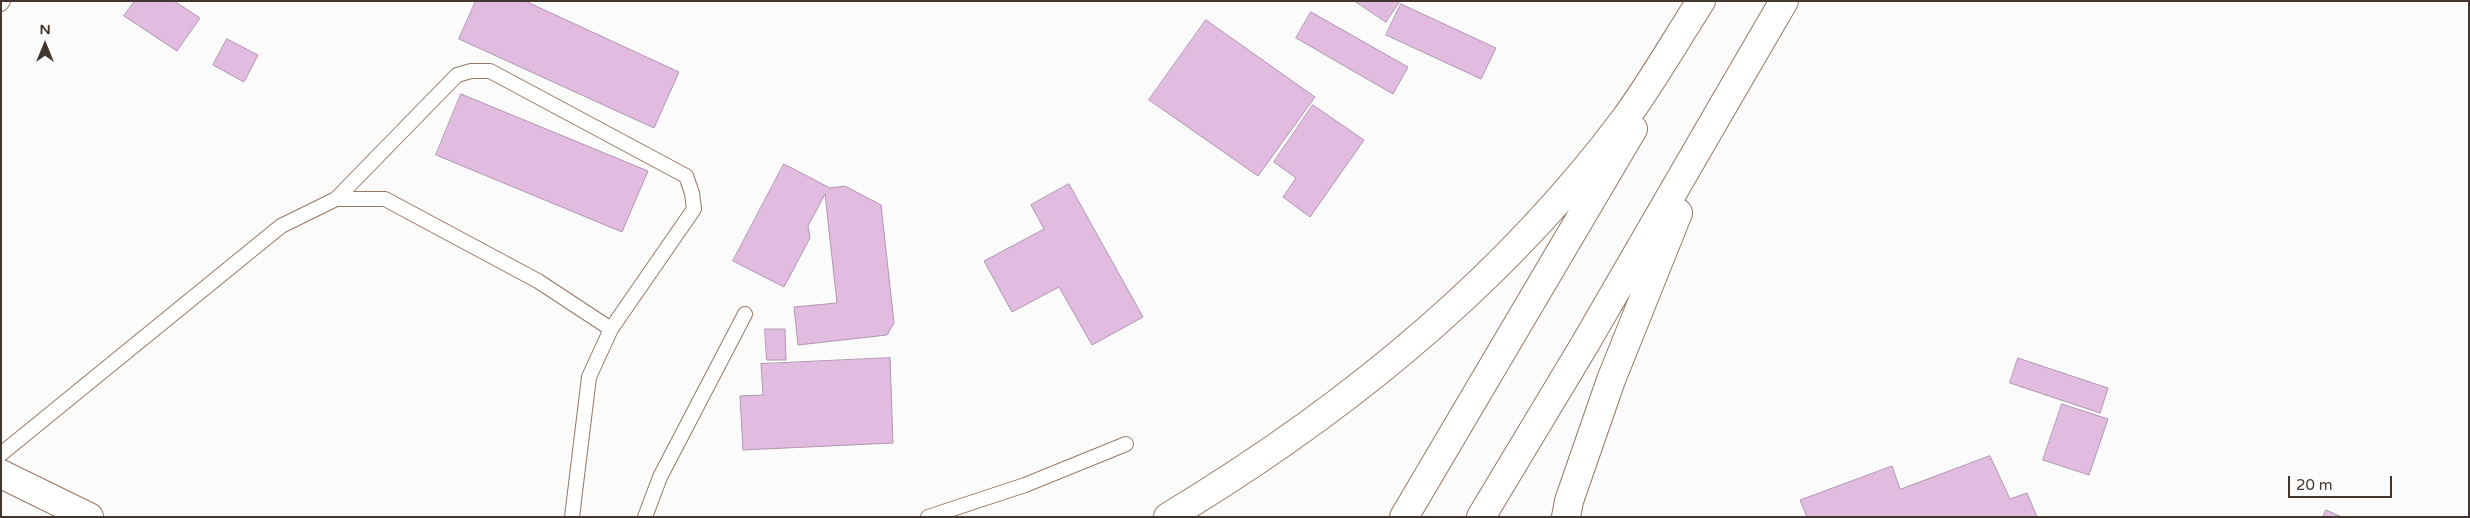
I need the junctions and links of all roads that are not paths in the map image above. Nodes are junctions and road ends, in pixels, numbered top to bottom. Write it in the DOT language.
graph roads {
  1 [pos="1701,1"];
  2 [pos="1705,1"];
  3 [pos="1784,1"];
  4 [pos="1724,104"];
  5 [pos="336,199"];
  6 [pos="745,314"];
  7 [pos="611,329"];
  8 [pos="1126,444"];
  9 [pos="1,454"];
  10 [pos="1,474"];
  11 [pos="1,485"];
  12 [pos="47,517"];
  13 [pos="89,517"];
  14 [pos="572,517"];
  15 [pos="645,517"];
  16 [pos="928,517"];
  17 [pos="1168,517"];
  18 [pos="1404,517"];
  19 [pos="1481,517"];
  20 [pos="1566,517"];
  1 -- 17 [label="main road"];
  2 -- 18 [label="main road"];
  3 -- 4 [label="main road"];
  4 -- 19 [label="main road"];
  4 -- 20 [label="main road"];
  5 -- 7 [label="lane"];
  5 -- 7 [label="lane"];
  5 -- 9 [label="lane"];
  6 -- 15 [label="lane"];
  7 -- 14 [label="lane"];
  8 -- 16 [label="lane"];
  10 -- 13 [label="main road"];
  11 -- 12 [label="main road"];
}
